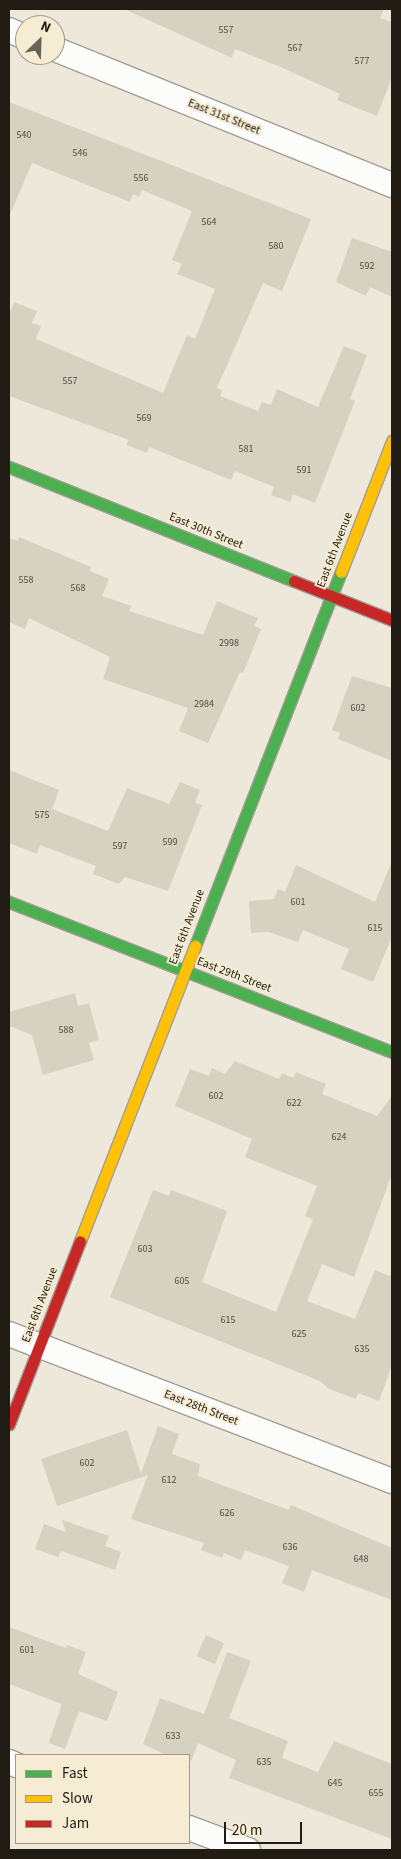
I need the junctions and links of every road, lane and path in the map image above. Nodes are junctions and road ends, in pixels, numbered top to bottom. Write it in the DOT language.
graph roads {
  1 [pos="65,53"];
  2 [pos="392,185"];
  3 [pos="392,442"];
  4 [pos="9,467"];
  5 [pos="332,596"];
  6 [pos="392,620"];
  7 [pos="9,902"];
  8 [pos="185,970"];
  9 [pos="392,1052"];
  10 [pos="9,1334"];
  11 [pos="39,1345"];
  12 [pos="9,1424"];
  13 [pos="392,1481"];
  14 [pos="190,1828"];
  15 [pos="248,1850"];
  1 -- 2 [label="street, East 31st Street"];
  3 -- 5 [label="street, East 6th Avenue"];
  4 -- 5 [label="street, East 30th Street"];
  5 -- 6 [label="street, East 30th Street"];
  5 -- 8 [label="street, East 6th Avenue"];
  7 -- 8 [label="street, East 29th Street"];
  8 -- 9 [label="street, East 29th Street"];
  8 -- 11 [label="street, East 6th Avenue"];
  10 -- 11 [label="street, East 28th Street"];
  11 -- 12 [label="street, East 6th Avenue"];
  11 -- 13 [label="street, East 28th Street"];
  14 -- 15 [label="street"];
}
